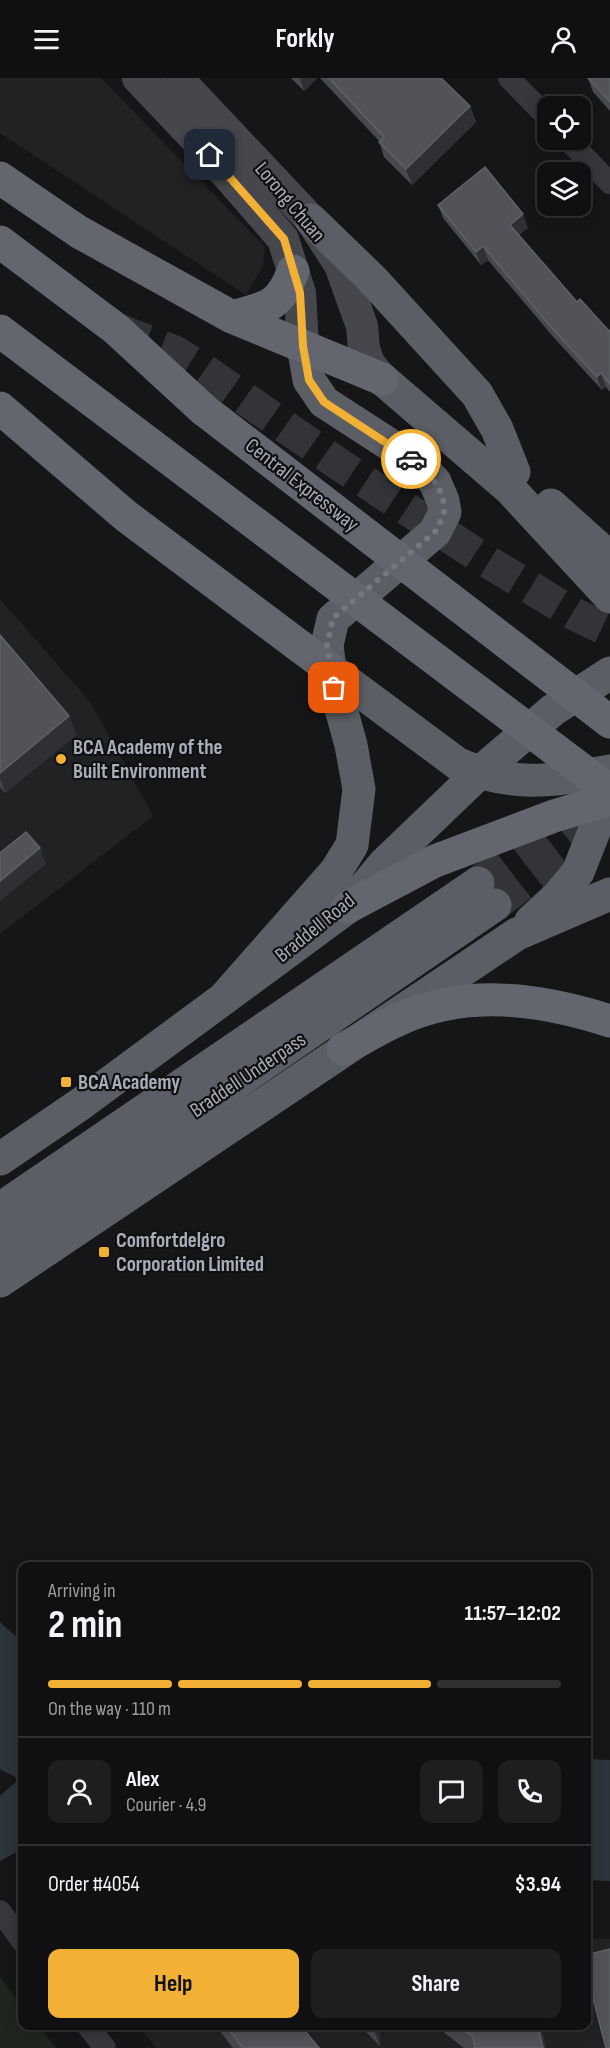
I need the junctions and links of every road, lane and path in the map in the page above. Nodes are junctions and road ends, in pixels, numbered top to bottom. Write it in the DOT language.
graph roads {
  1 [pos="138,78"];
  2 [pos="177,78"];
  3 [pos="508,78"];
  4 [pos="537,107"];
  5 [pos="578,150"];
  6 [pos="0,178"];
  7 [pos="610,183"];
  8 [pos="311,220"];
  9 [pos="0,242"];
  10 [pos="293,271"];
  11 [pos="232,317"];
  12 [pos="0,331"];
  13 [pos="303,346"];
  14 [pos="382,379"];
  15 [pos="0,408"];
  16 [pos="514,472"];
  17 [pos="610,558"];
  18 [pos="610,597"];
  19 [pos="330,669"];
  20 [pos="610,673"];
  21 [pos="610,722"];
  22 [pos="479,773"];
  23 [pos="609,791"];
  24 [pos="610,894"];
  25 [pos="348,908"];
  26 [pos="517,934"];
  27 [pos="225,997"];
  28 [pos="610,1021"];
  29 [pos="343,1049"];
  30 [pos="0,1159"];
  31 [pos="0,1209"];
  32 [pos="0,1245"];
  33 [pos="0,1281"];
  34 [pos="0,1911"];
  35 [pos="18,1936"];
  36 [pos="91,2030"];
  37 [pos="105,2048"];
  1 -- 10 [label="main road, Lorong Chuan"];
  2 -- 8 [label="main road, Lorong Chuan"];
  3 -- 4 [label="street"];
  5 -- 7 [label="street"];
  6 -- 11 [label="highway"];
  8 -- 14 [label="main road, Lorong Chuan"];
  8 -- 16 [label="highway"];
  9 -- 21 [label="highway, Central Expressway, bridge"];
  10 -- 11 [label="highway"];
  10 -- 13 [label="main road, Lorong Chuan"];
  11 -- 13 [label="highway"];
  12 -- 23 [label="highway, bridge"];
  13 -- 14 [label="highway"];
  13 -- 19 [label="highway"];
  14 -- 16 [label="highway"];
  14 -- 18 [label="highway"];
  15 -- 19 [label="highway"];
  16 -- 17 [label="highway"];
  19 -- 22 [label="highway"];
  19 -- 27 [label="highway"];
  20 -- 22 [label="highway, Braddell Road"];
  22 -- 23 [label="highway"];
  22 -- 25 [label="highway, Braddell Road"];
  23 -- 25 [label="highway"];
  23 -- 26 [label="highway"];
  24 -- 26 [label="highway"];
  25 -- 27 [label="highway, Braddell Road"];
  26 -- 29 [label="highway"];
  27 -- 30 [label="highway, Braddell Road"];
  28 -- 29 [label="highway"];
  29 -- 33 [label="highway"];
  31 -- 32 [label="highway, Braddell Underpass"];
  34 -- 35 [label="street"];
  36 -- 37 [label="street"];
}
